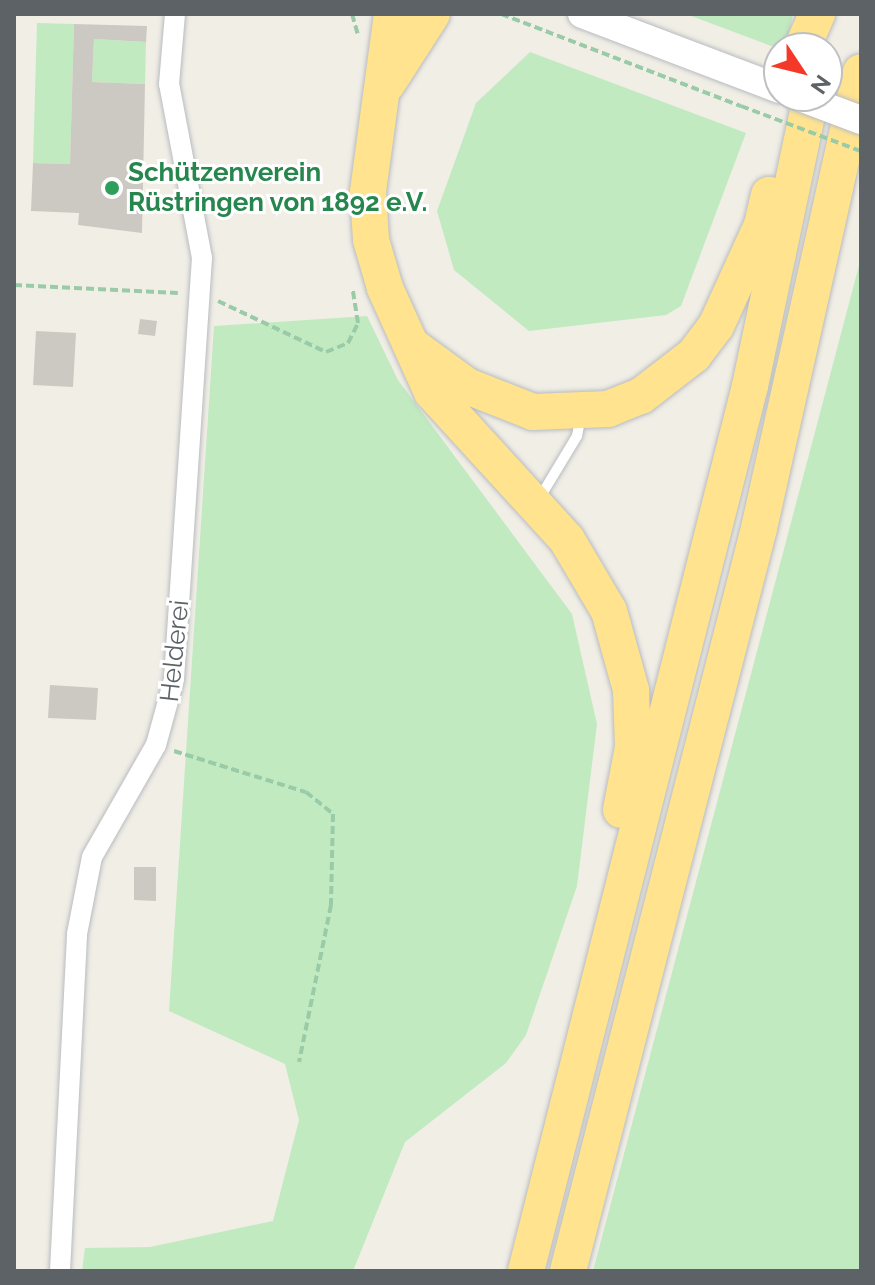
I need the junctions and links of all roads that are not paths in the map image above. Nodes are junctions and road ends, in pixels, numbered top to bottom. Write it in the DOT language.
graph roads {
  1 [pos="175,14"];
  2 [pos="432,14"];
  3 [pos="582,14"];
  4 [pos="389,17"];
  5 [pos="861,72"];
  6 [pos="763,83"];
  7 [pos="386,85"];
  8 [pos="790,112"];
  9 [pos="808,112"];
  10 [pos="839,112"];
  11 [pos="861,120"];
  12 [pos="408,342"];
  13 [pos="581,413"];
  14 [pos="534,505"];
  15 [pos="623,898"];
  16 [pos="60,1271"];
  17 [pos="526,1271"];
  18 [pos="568,1271"];
  1 -- 16 [label="street, Helderei"];
  2 -- 7 [label="highway"];
  3 -- 6 [label="main road"];
  4 -- 7 [label="highway"];
  5 -- 18 [label="highway"];
  7 -- 12 [label="highway"];
  8 -- 13 [label="highway"];
  9 -- 15 [label="highway"];
  10 -- 11 [label="main road, bridge"];
  12 -- 13 [label="highway"];
  12 -- 14 [label="highway"];
  13 -- 14 [label="lane"];
  14 -- 15 [label="highway"];
  15 -- 17 [label="highway"];
}
